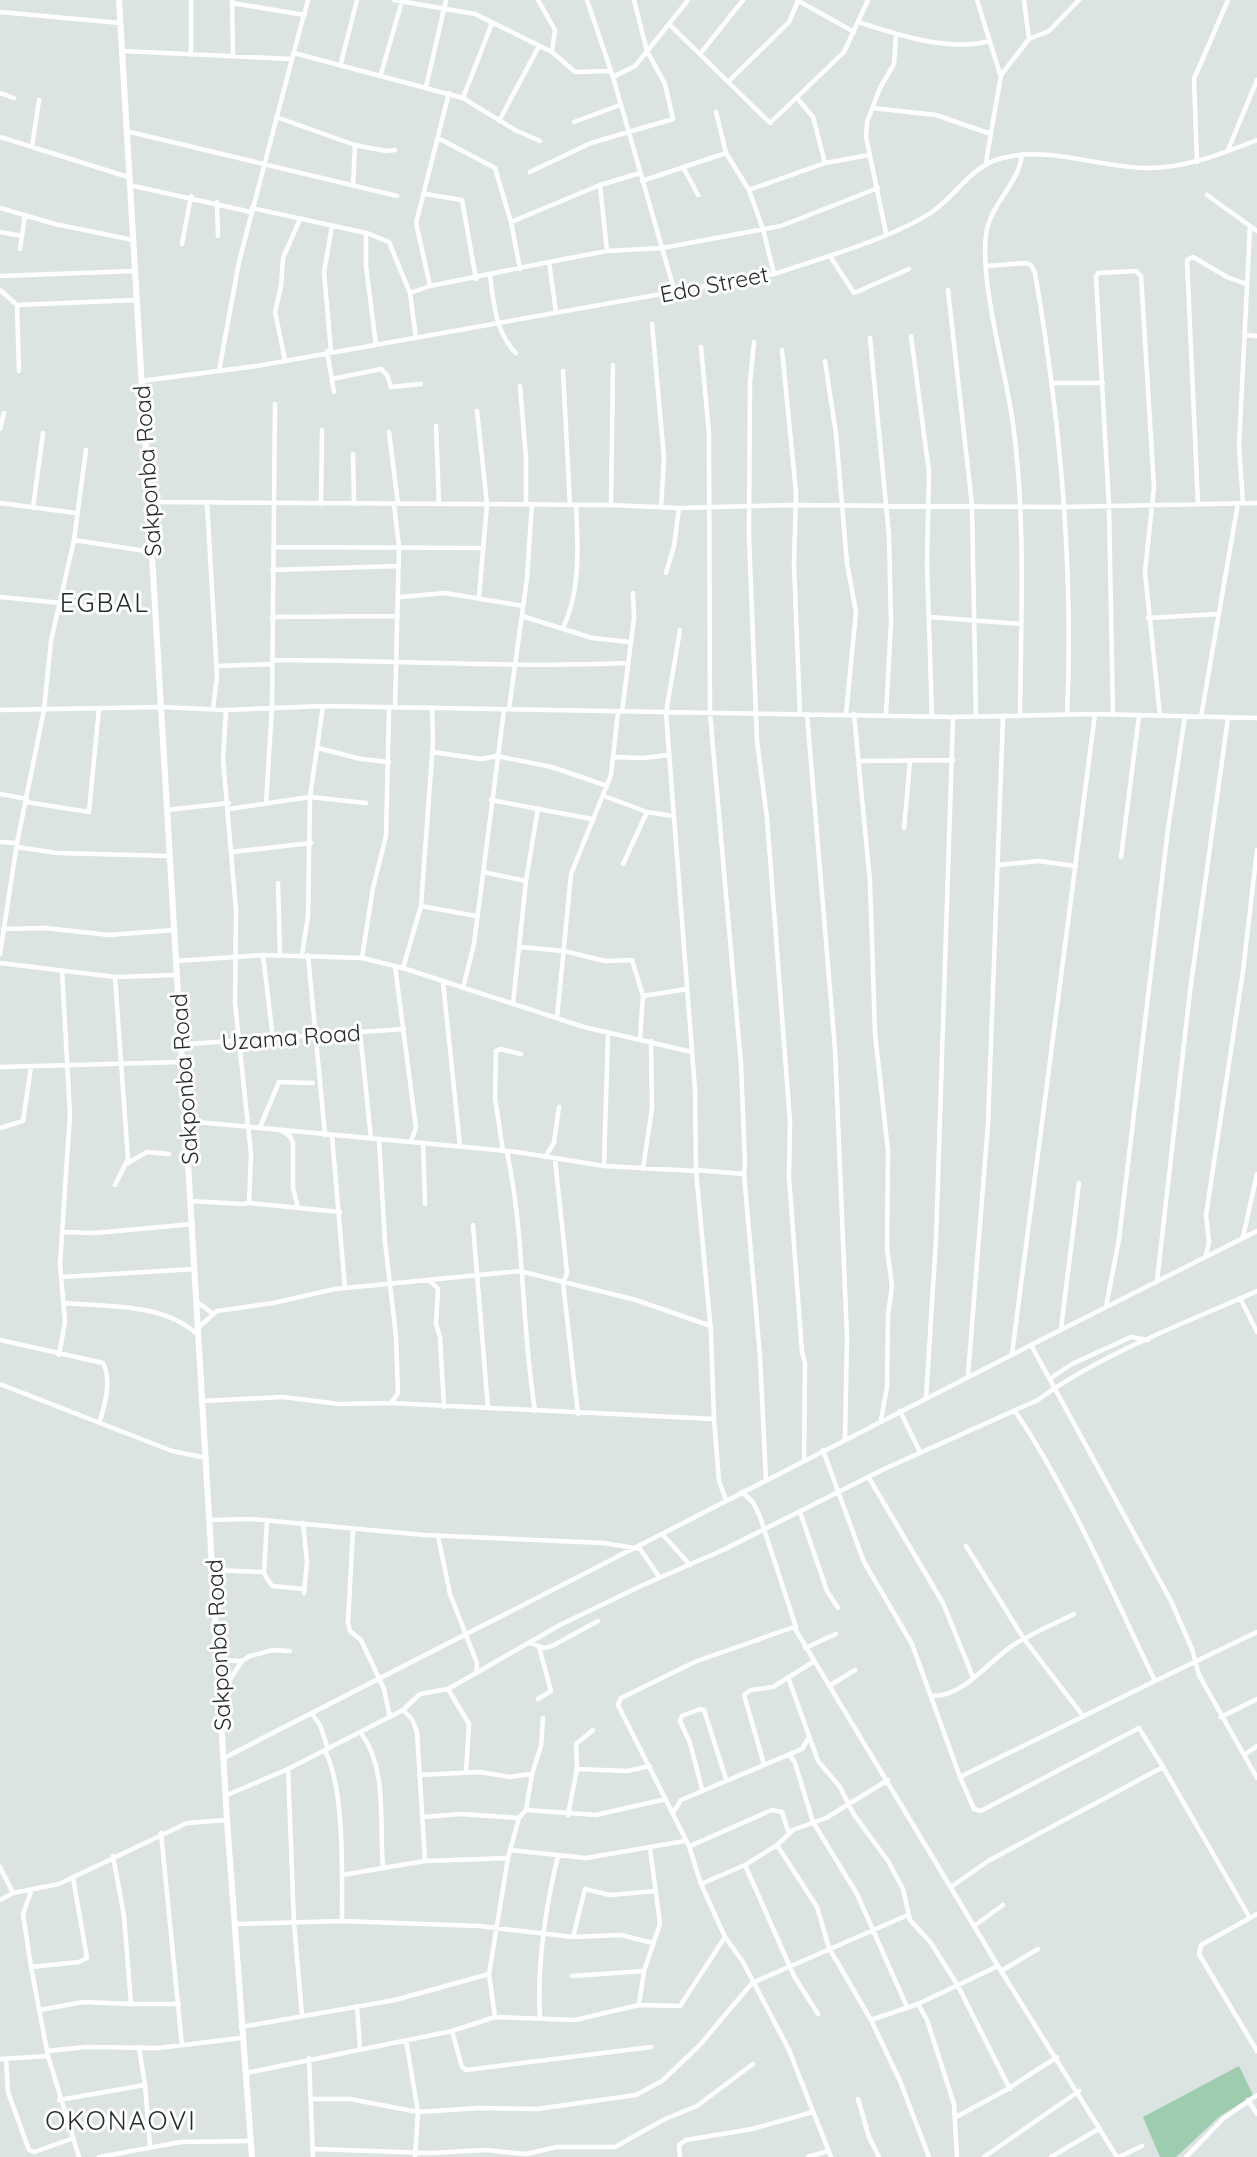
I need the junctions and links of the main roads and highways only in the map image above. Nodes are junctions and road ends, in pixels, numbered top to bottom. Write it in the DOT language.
graph roads {
  1 [pos="119,0"];
  2 [pos="252,2157"];
  1 -- 2 [label="main road, Sakponba Road"];
}
